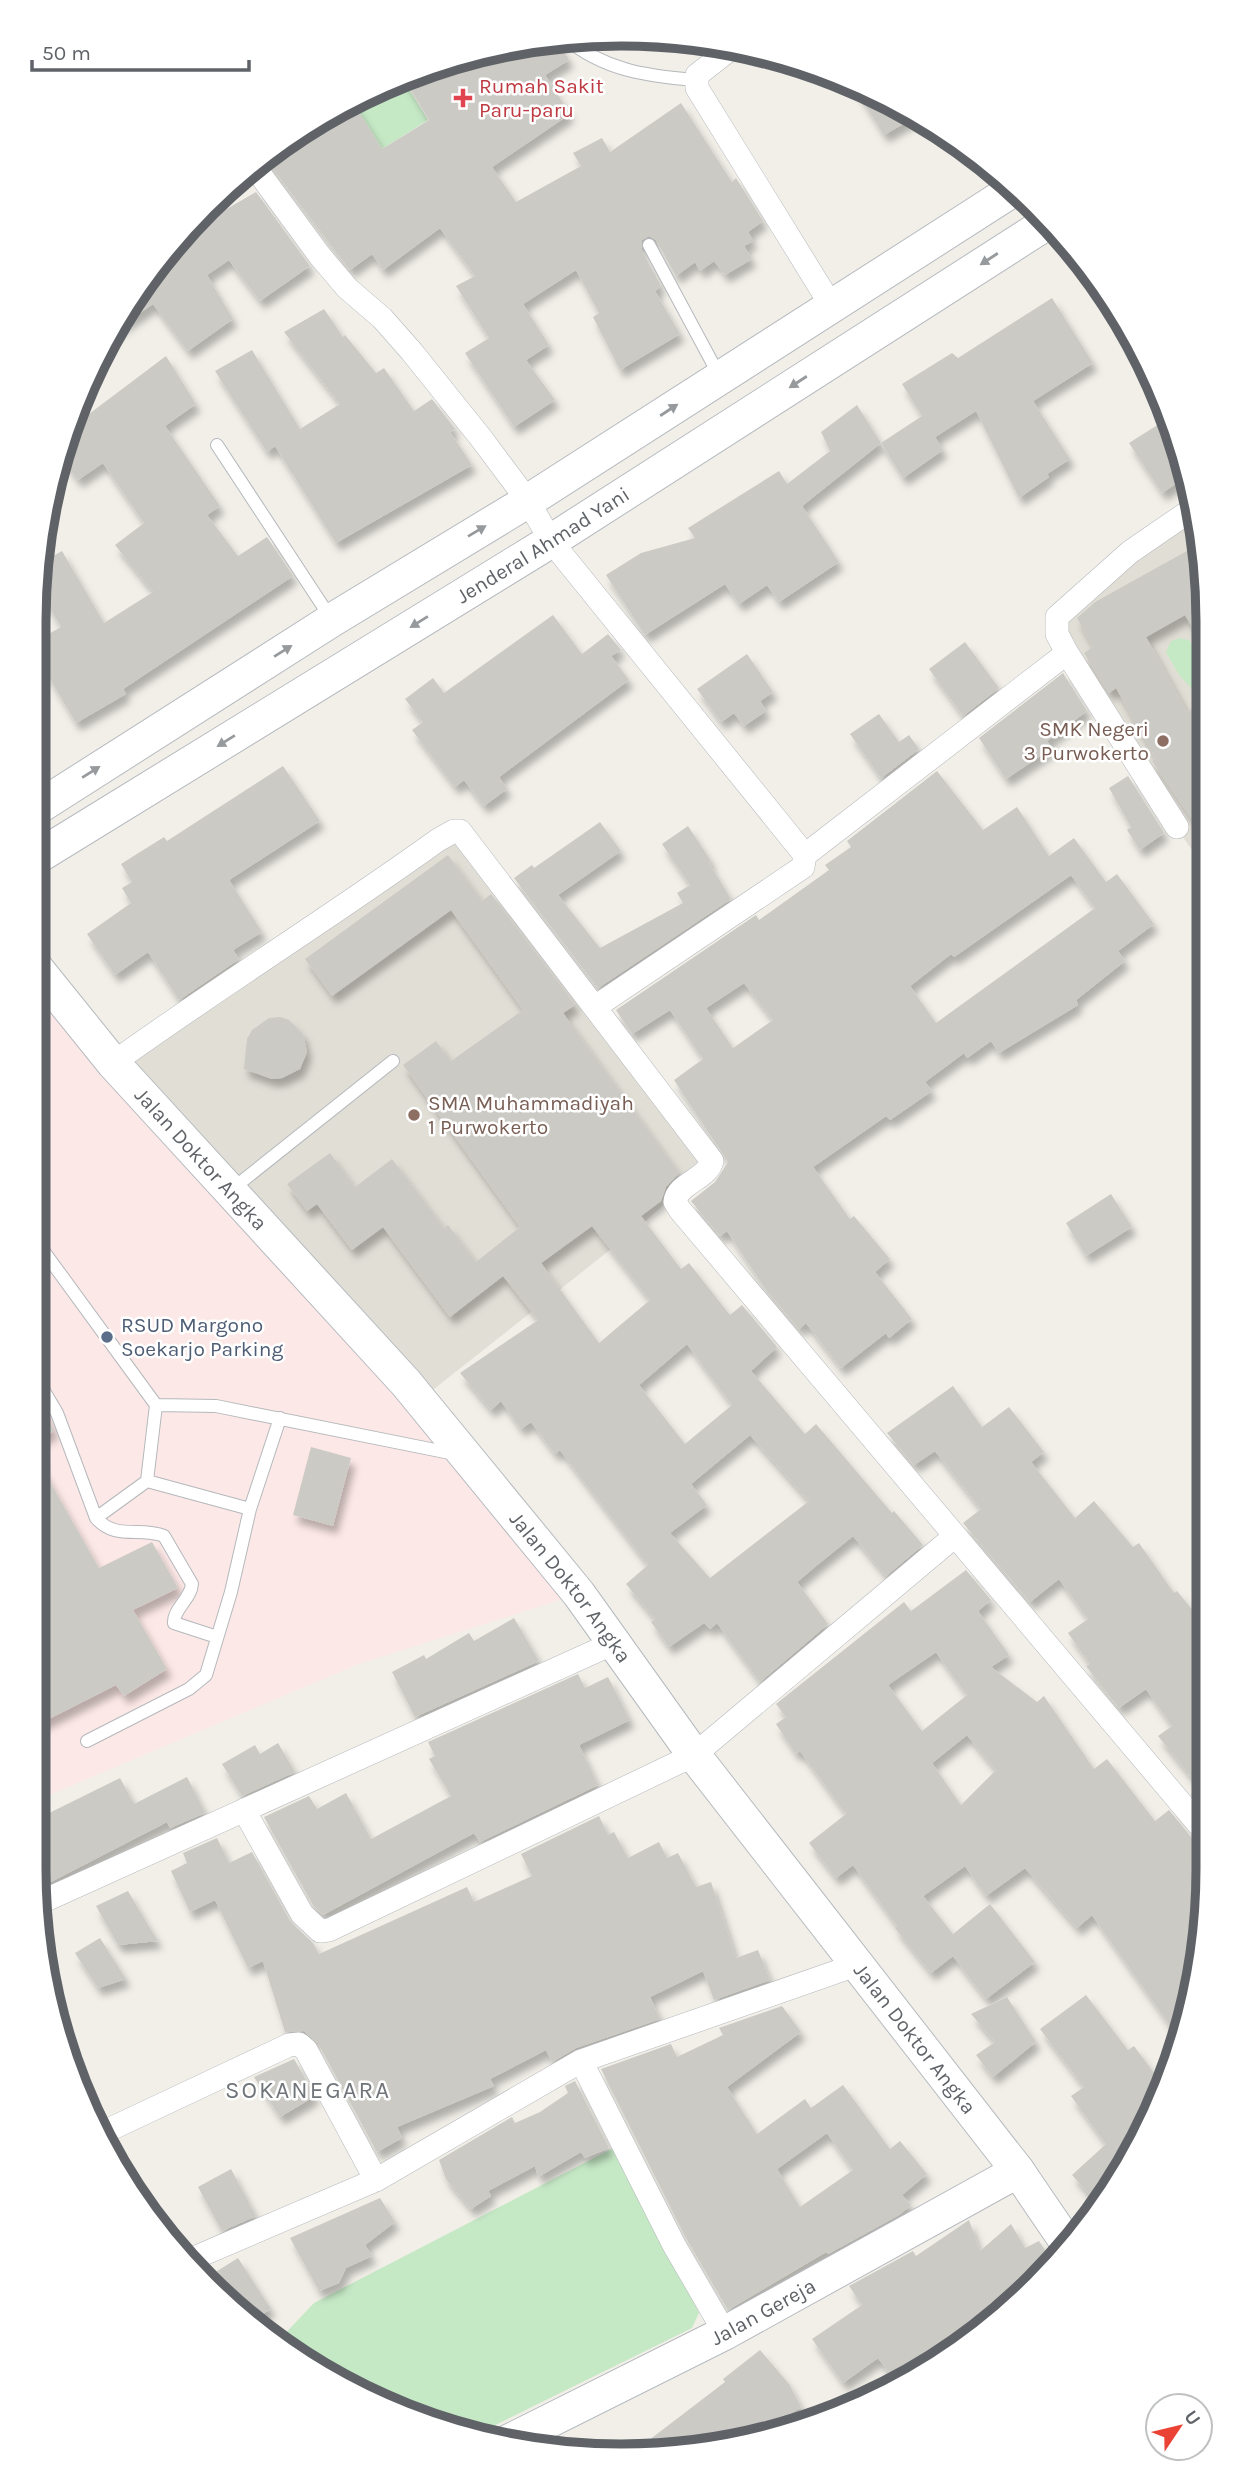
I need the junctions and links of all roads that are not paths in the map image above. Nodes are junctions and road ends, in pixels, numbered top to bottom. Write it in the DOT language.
graph roads {
  1 [pos="576,48"];
  2 [pos="722,55"];
  3 [pos="695,80"];
  4 [pos="259,174"];
  5 [pos="1006,194"];
  6 [pos="1039,226"];
  7 [pos="649,245"];
  8 [pos="903,259"];
  9 [pos="928,299"];
  10 [pos="831,305"];
  11 [pos="720,377"];
  12 [pos="217,445"];
  13 [pos="528,501"];
  14 [pos="1186,514"];
  15 [pos="551,541"];
  16 [pos="332,620"];
  17 [pos="1067,653"];
  18 [pos="46,802"];
  19 [pos="1177,827"];
  20 [pos="46,852"];
  21 [pos="804,855"];
  22 [pos="46,980"];
  23 [pos="595,1007"];
  24 [pos="393,1061"];
  25 [pos="113,1063"];
  26 [pos="230,1191"];
  27 [pos="46,1254"];
  28 [pos="46,1394"];
  29 [pos="156,1405"];
  30 [pos="280,1418"];
  31 [pos="467,1457"];
  32 [pos="147,1481"];
  33 [pos="250,1509"];
  34 [pos="96,1518"];
  35 [pos="955,1536"];
  36 [pos="217,1637"];
  37 [pos="616,1642"];
  38 [pos="87,1741"];
  39 [pos="694,1755"];
  40 [pos="244,1810"];
  41 [pos="1196,1821"];
  42 [pos="47,1899"];
  43 [pos="856,1965"];
  44 [pos="580,2060"];
  45 [pos="108,2130"];
  46 [pos="1018,2171"];
  47 [pos="376,2180"];
  48 [pos="1063,2237"];
  49 [pos="196,2257"];
  50 [pos="725,2333"];
  51 [pos="521,2435"];
  1 -- 3 [label="lane"];
  2 -- 3 [label="street"];
  3 -- 10 [label="street"];
  4 -- 13 [label="street"];
  5 -- 8 [label="main road"];
  6 -- 9 [label="main road, Jenderal Ahmad Yani, one-way"];
  7 -- 11 [label="lane"];
  8 -- 9 [label="main road"];
  8 -- 10 [label="main road"];
  9 -- 15 [label="main road, Jenderal Ahmad Yani, one-way"];
  10 -- 11 [label="main road"];
  13 -- 11 [label="main road, one-way"];
  12 -- 16 [label="lane"];
  13 -- 15 [label="street"];
  16 -- 13 [label="main road, one-way"];
  14 -- 17 [label="street"];
  15 -- 20 [label="main road, Jenderal Ahmad Yani, one-way"];
  15 -- 21 [label="street"];
  18 -- 16 [label="main road, one-way"];
  17 -- 19 [label="street"];
  17 -- 21 [label="street"];
  21 -- 23 [label="street"];
  22 -- 25 [label="main road, Jalan Doktor Angka"];
  23 -- 25 [label="street"];
  23 -- 35 [label="street"];
  24 -- 26 [label="lane"];
  25 -- 26 [label="main road, Jalan Doktor Angka"];
  26 -- 31 [label="main road, Jalan Doktor Angka"];
  27 -- 29 [label="lane"];
  28 -- 34 [label="lane"];
  29 -- 30 [label="lane"];
  29 -- 32 [label="lane"];
  30 -- 31 [label="lane"];
  30 -- 33 [label="lane"];
  31 -- 37 [label="main road, Jalan Doktor Angka"];
  32 -- 33 [label="lane"];
  32 -- 34 [label="lane"];
  33 -- 36 [label="lane"];
  34 -- 36 [label="lane"];
  35 -- 39 [label="street"];
  35 -- 41 [label="street"];
  36 -- 38 [label="lane"];
  37 -- 39 [label="main road, Jalan Doktor Angka"];
  37 -- 40 [label="street"];
  39 -- 40 [label="street"];
  39 -- 43 [label="main road, Jalan Doktor Angka"];
  40 -- 42 [label="street"];
  43 -- 44 [label="street"];
  43 -- 46 [label="main road, Jalan Doktor Angka"];
  44 -- 47 [label="street"];
  44 -- 50 [label="street"];
  45 -- 47 [label="street"];
  46 -- 48 [label="main road, Jalan Doktor Angka"];
  46 -- 50 [label="main road, Jalan Gereja"];
  47 -- 49 [label="street"];
  50 -- 51 [label="main road, Jalan Gereja"];
}
